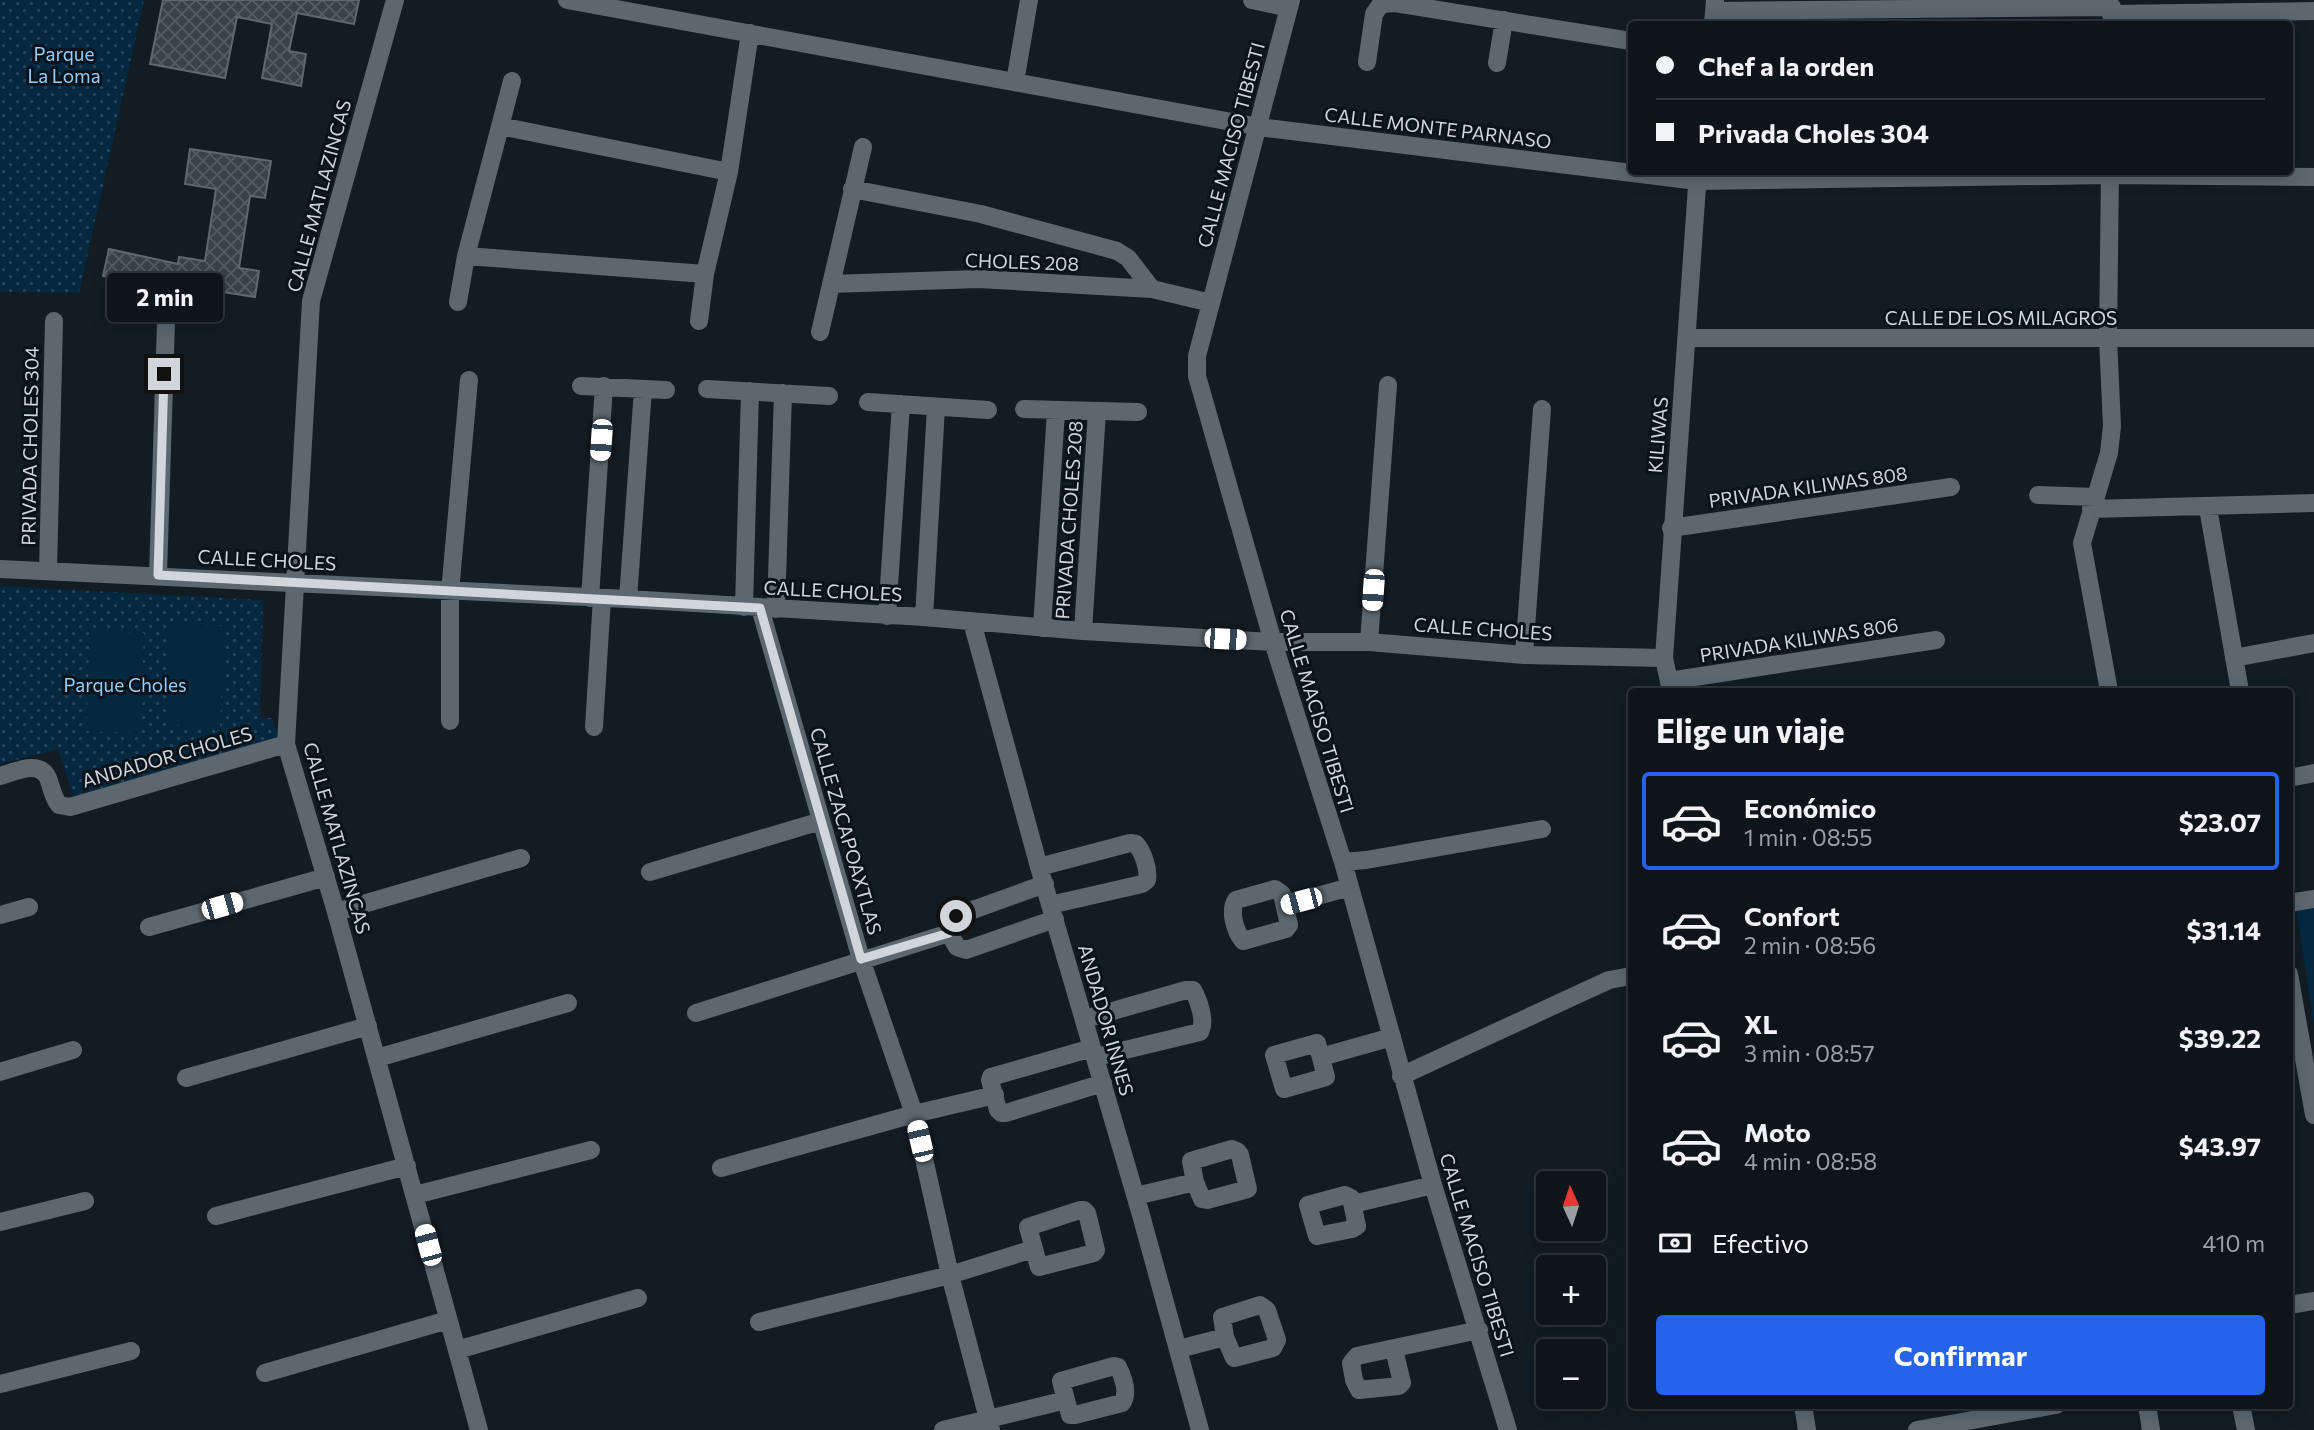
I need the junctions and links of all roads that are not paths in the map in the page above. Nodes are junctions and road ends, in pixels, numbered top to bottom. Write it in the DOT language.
graph roads {
  1 [pos="395,0"];
  2 [pos="567,0"];
  3 [pos="1029,0"];
  4 [pos="1252,0"];
  5 [pos="1290,4"];
  6 [pos="652,8"];
  7 [pos="2112,11"];
  8 [pos="2314,11"];
  9 [pos="1714,12"];
  10 [pos="1504,20"];
  11 [pos="750,33"];
  12 [pos="1628,41"];
  13 [pos="1367,62"];
  14 [pos="1497,63"];
  15 [pos="512,80"];
  16 [pos="1015,82"];
  17 [pos="500,126"];
  18 [pos="1259,127"];
  19 [pos="863,147"];
  20 [pos="1628,168"];
  21 [pos="729,172"];
  22 [pos="1835,175"];
  23 [pos="2110,175"];
  24 [pos="2212,175"];
  25 [pos="1698,176"];
  26 [pos="2314,177"];
  27 [pos="852,189"];
  28 [pos="466,256"];
  29 [pos="705,274"];
  30 [pos="831,284"];
  31 [pos="1152,289"];
  32 [pos="458,302"];
  33 [pos="1211,303"];
  34 [pos="54,321"];
  35 [pos="699,321"];
  36 [pos="166,322"];
  37 [pos="820,332"];
  38 [pos="1687,338"];
  39 [pos="2314,338"];
  40 [pos="2108,339"];
  41 [pos="469,380"];
  42 [pos="1388,385"];
  43 [pos="581,386"];
  44 [pos="604,386"];
  45 [pos="643,388"];
  46 [pos="707,389"];
  47 [pos="666,390"];
  48 [pos="750,391"];
  49 [pos="783,393"];
  50 [pos="829,396"];
  51 [pos="867,401"];
  52 [pos="901,404"];
  53 [pos="936,407"];
  54 [pos="1024,409"];
  55 [pos="1542,409"];
  56 [pos="988,410"];
  57 [pos="1056,411"];
  58 [pos="1097,411"];
  59 [pos="1138,412"];
  60 [pos="1951,487"];
  61 [pos="2038,495"];
  62 [pos="2093,503"];
  63 [pos="2314,503"];
  64 [pos="2208,508"];
  65 [pos="1671,528"];
  66 [pos="0,569"];
  67 [pos="48,571"];
  68 [pos="158,575"];
  69 [pos="296,583"];
  70 [pos="450,592"];
  71 [pos="596,598"];
  72 [pos="628,599"];
  73 [pos="760,608"];
  74 [pos="887,615"];
  75 [pos="924,617"];
  76 [pos="972,622"];
  77 [pos="1042,628"];
  78 [pos="1083,631"];
  79 [pos="1936,640"];
  80 [pos="1273,642"];
  81 [pos="1369,642"];
  82 [pos="2314,643"];
  83 [pos="1524,654"];
  84 [pos="1664,658"];
  85 [pos="2234,658"];
  86 [pos="1670,686"];
  87 [pos="2108,688"];
  88 [pos="2239,688"];
  89 [pos="450,721"];
  90 [pos="594,727"];
  91 [pos="286,744"];
  92 [pos="2314,773"];
  93 [pos="0,776"];
  94 [pos="2293,777"];
  95 [pos="821,821"];
  96 [pos="1542,829"];
  97 [pos="521,858"];
  98 [pos="1343,862"];
  99 [pos="1039,866"];
  100 [pos="650,872"];
  101 [pos="326,877"];
  102 [pos="1045,884"];
  103 [pos="1350,887"];
  104 [pos="2314,899"];
  105 [pos="2293,903"];
  106 [pos="1285,905"];
  107 [pos="29,907"];
  108 [pos="337,912"];
  109 [pos="1052,912"];
  110 [pos="0,915"];
  111 [pos="149,927"];
  112 [pos="949,933"];
  113 [pos="861,959"];
  114 [pos="1628,977"];
  115 [pos="2293,997"];
  116 [pos="568,1003"];
  117 [pos="696,1013"];
  118 [pos="1085,1018"];
  119 [pos="368,1026"];
  120 [pos="1392,1037"];
  121 [pos="74,1050"];
  122 [pos="1094,1053"];
  123 [pos="1321,1057"];
  124 [pos="377,1058"];
  125 [pos="0,1073"];
  126 [pos="1401,1076"];
  127 [pos="186,1078"];
  128 [pos="1103,1083"];
  129 [pos="995,1095"];
  130 [pos="914,1114"];
  131 [pos="2314,1115"];
  132 [pos="591,1150"];
  133 [pos="407,1167"];
  134 [pos="721,1168"];
  135 [pos="1195,1182"];
  136 [pos="1433,1185"];
  137 [pos="415,1195"];
  138 [pos="1136,1196"];
  139 [pos="85,1202"];
  140 [pos="1353,1204"];
  141 [pos="216,1216"];
  142 [pos="0,1222"];
  143 [pos="1033,1249"];
  144 [pos="950,1275"];
  145 [pos="638,1298"];
  146 [pos="2314,1301"];
  147 [pos="2293,1304"];
  148 [pos="448,1320"];
  149 [pos="759,1322"];
  150 [pos="1479,1330"];
  151 [pos="1226,1337"];
  152 [pos="1179,1349"];
  153 [pos="1394,1349"];
  154 [pos="457,1350"];
  155 [pos="131,1351"];
  156 [pos="265,1373"];
  157 [pos="0,1384"];
  158 [pos="1066,1400"];
  159 [pos="1804,1409"];
  160 [pos="2034,1409"];
  161 [pos="2148,1409"];
  162 [pos="2242,1409"];
  163 [pos="990,1425"];
  164 [pos="479,1430"];
  165 [pos="943,1430"];
  166 [pos="1200,1430"];
  167 [pos="1508,1430"];
  168 [pos="1807,1430"];
  169 [pos="1917,1430"];
  170 [pos="2151,1430"];
  171 [pos="2246,1430"];
  1 -- 69 [label="street, CALLE MATLAZINCAS"];
  2 -- 6 [label="street, CALLE MONTE PARNASO"];
  3 -- 16 [label="street"];
  4 -- 5 [label="street"];
  5 -- 18 [label="street, CALLE MACISO TIBESTI"];
  6 -- 11 [label="street, CALLE MONTE PARNASO"];
  7 -- 8 [label="street"];
  7 -- 9 [label="street"];
  10 -- 12 [label="street"];
  10 -- 13 [label="street"];
  10 -- 14 [label="street"];
  11 -- 16 [label="street, CALLE MONTE PARNASO"];
  11 -- 21 [label="street"];
  15 -- 17 [label="street"];
  16 -- 18 [label="street, CALLE MONTE PARNASO"];
  17 -- 21 [label="street"];
  17 -- 28 [label="street"];
  18 -- 20 [label="street, CALLE MONTE PARNASO"];
  18 -- 33 [label="street, CALLE MACISO TIBESTI"];
  19 -- 27 [label="street"];
  21 -- 29 [label="street"];
  22 -- 25 [label="street, CALLE MONTE PARNASO"];
  23 -- 40 [label="street"];
  24 -- 26 [label="street, CALLE MONTE PARNASO"];
  25 -- 38 [label="street, KILIWAS"];
  27 -- 30 [label="street"];
  27 -- 31 [label="street"];
  28 -- 29 [label="street"];
  28 -- 32 [label="street"];
  29 -- 35 [label="street"];
  30 -- 31 [label="street, CHOLES 208"];
  30 -- 37 [label="street"];
  31 -- 33 [label="street, CHOLES 208"];
  33 -- 80 [label="street, CALLE MACISO TIBESTI"];
  34 -- 67 [label="street, PRIVADA CHOLES 304"];
  36 -- 68 [label="street"];
  38 -- 40 [label="street, CALLE DE LOS MILAGROS"];
  38 -- 65 [label="street, KILIWAS"];
  39 -- 40 [label="street, CALLE DE LOS MILAGROS"];
  40 -- 62 [label="street"];
  41 -- 70 [label="street"];
  42 -- 81 [label="street"];
  43 -- 44 [label="street"];
  44 -- 45 [label="street"];
  44 -- 71 [label="street"];
  45 -- 47 [label="street"];
  45 -- 72 [label="street"];
  46 -- 48 [label="street"];
  48 -- 49 [label="street"];
  48 -- 73 [label="street"];
  49 -- 50 [label="street"];
  49 -- 73 [label="street"];
  51 -- 52 [label="street"];
  52 -- 53 [label="street"];
  52 -- 74 [label="street"];
  53 -- 56 [label="street"];
  53 -- 75 [label="street"];
  54 -- 57 [label="street, PRIVADA CHOLES 208"];
  55 -- 83 [label="street"];
  57 -- 58 [label="street, PRIVADA CHOLES 208"];
  57 -- 77 [label="street, PRIVADA CHOLES 208"];
  58 -- 59 [label="street, PRIVADA CHOLES 208"];
  58 -- 78 [label="street, PRIVADA CHOLES 208"];
  60 -- 65 [label="street, PRIVADA KILIWAS 808"];
  61 -- 62 [label="street"];
  62 -- 64 [label="street"];
  62 -- 87 [label="street"];
  63 -- 64 [label="street"];
  64 -- 85 [label="street"];
  65 -- 84 [label="street, KILIWAS"];
  66 -- 67 [label="street, CALLE CHOLES"];
  67 -- 68 [label="street, CALLE CHOLES"];
  68 -- 69 [label="street, CALLE CHOLES"];
  69 -- 70 [label="street, CALLE CHOLES"];
  69 -- 91 [label="street, CALLE MATLAZINCAS"];
  70 -- 71 [label="street, CALLE CHOLES"];
  70 -- 89 [label="street"];
  71 -- 72 [label="street, CALLE CHOLES"];
  71 -- 90 [label="street"];
  72 -- 73 [label="street, CALLE CHOLES"];
  73 -- 74 [label="street, CALLE CHOLES"];
  73 -- 95 [label="street, CALLE ZACAPOAXTLAS"];
  74 -- 75 [label="street, CALLE CHOLES"];
  75 -- 76 [label="street, CALLE CHOLES"];
  76 -- 77 [label="street, CALLE CHOLES"];
  76 -- 99 [label="street, ANDADOR INNES"];
  77 -- 78 [label="street, CALLE CHOLES"];
  78 -- 80 [label="street, CALLE CHOLES"];
  79 -- 86 [label="street, PRIVADA KILIWAS 806"];
  80 -- 81 [label="street, CALLE CHOLES"];
  80 -- 98 [label="street, CALLE MACISO TIBESTI"];
  81 -- 83 [label="street, CALLE CHOLES"];
  82 -- 85 [label="street"];
  83 -- 84 [label="street, CALLE CHOLES"];
  84 -- 86 [label="street, KILIWAS"];
  85 -- 88 [label="street"];
  91 -- 93 [label="street, ANDADOR CHOLES"];
  91 -- 101 [label="street, CALLE MATLAZINCAS"];
  92 -- 94 [label="street"];
  95 -- 100 [label="street"];
  95 -- 113 [label="street, CALLE ZACAPOAXTLAS"];
  96 -- 98 [label="street"];
  97 -- 108 [label="street"];
  98 -- 103 [label="street, CALLE MACISO TIBESTI"];
  99 -- 102 [label="street, ANDADOR INNES"];
  99 -- 109 [label="street"];
  101 -- 108 [label="street, CALLE MATLAZINCAS"];
  101 -- 111 [label="street"];
  102 -- 109 [label="street, ANDADOR INNES"];
  102 -- 112 [label="street"];
  103 -- 106 [label="street"];
  103 -- 120 [label="street, CALLE MACISO TIBESTI"];
  104 -- 105 [label="street"];
  107 -- 110 [label="street"];
  108 -- 119 [label="street, CALLE MATLAZINCAS"];
  109 -- 112 [label="street"];
  109 -- 118 [label="street, ANDADOR INNES"];
  112 -- 113 [label="street"];
  113 -- 117 [label="street"];
  113 -- 130 [label="street, CALLE ZACAPOAXTLAS"];
  114 -- 126 [label="street"];
  115 -- 131 [label="street"];
  116 -- 124 [label="street"];
  118 -- 122 [label="street, ANDADOR INNES"];
  118 -- 122 [label="street"];
  119 -- 124 [label="street, CALLE MATLAZINCAS"];
  119 -- 127 [label="street"];
  120 -- 123 [label="street"];
  120 -- 126 [label="street, CALLE MACISO TIBESTI"];
  121 -- 125 [label="street"];
  122 -- 128 [label="street, ANDADOR INNES"];
  122 -- 129 [label="street"];
  124 -- 133 [label="street, CALLE MATLAZINCAS"];
  126 -- 136 [label="street, CALLE MACISO TIBESTI"];
  128 -- 129 [label="street"];
  128 -- 138 [label="street, ANDADOR INNES"];
  129 -- 130 [label="street"];
  130 -- 134 [label="street"];
  130 -- 144 [label="street, CALLE ZACAPOAXTLAS"];
  132 -- 137 [label="street"];
  133 -- 137 [label="street, CALLE MATLAZINCAS"];
  133 -- 141 [label="street"];
  135 -- 138 [label="street"];
  136 -- 140 [label="street"];
  136 -- 150 [label="street, CALLE MACISO TIBESTI"];
  137 -- 148 [label="street, CALLE MATLAZINCAS"];
  138 -- 152 [label="street, ANDADOR INNES"];
  139 -- 142 [label="street"];
  143 -- 144 [label="street"];
  144 -- 149 [label="street"];
  144 -- 163 [label="street, CALLE ZACAPOAXTLAS"];
  145 -- 154 [label="street"];
  146 -- 147 [label="street"];
  148 -- 154 [label="street, CALLE MATLAZINCAS"];
  148 -- 156 [label="street"];
  150 -- 153 [label="street"];
  150 -- 167 [label="street, CALLE MACISO TIBESTI"];
  151 -- 152 [label="street"];
  152 -- 166 [label="street, ANDADOR INNES"];
  154 -- 164 [label="street, CALLE MATLAZINCAS"];
  155 -- 157 [label="street"];
  158 -- 163 [label="street"];
  159 -- 168 [label="street"];
  160 -- 169 [label="street"];
  161 -- 170 [label="street"];
  162 -- 171 [label="street"];
  163 -- 165 [label="street"];
}
